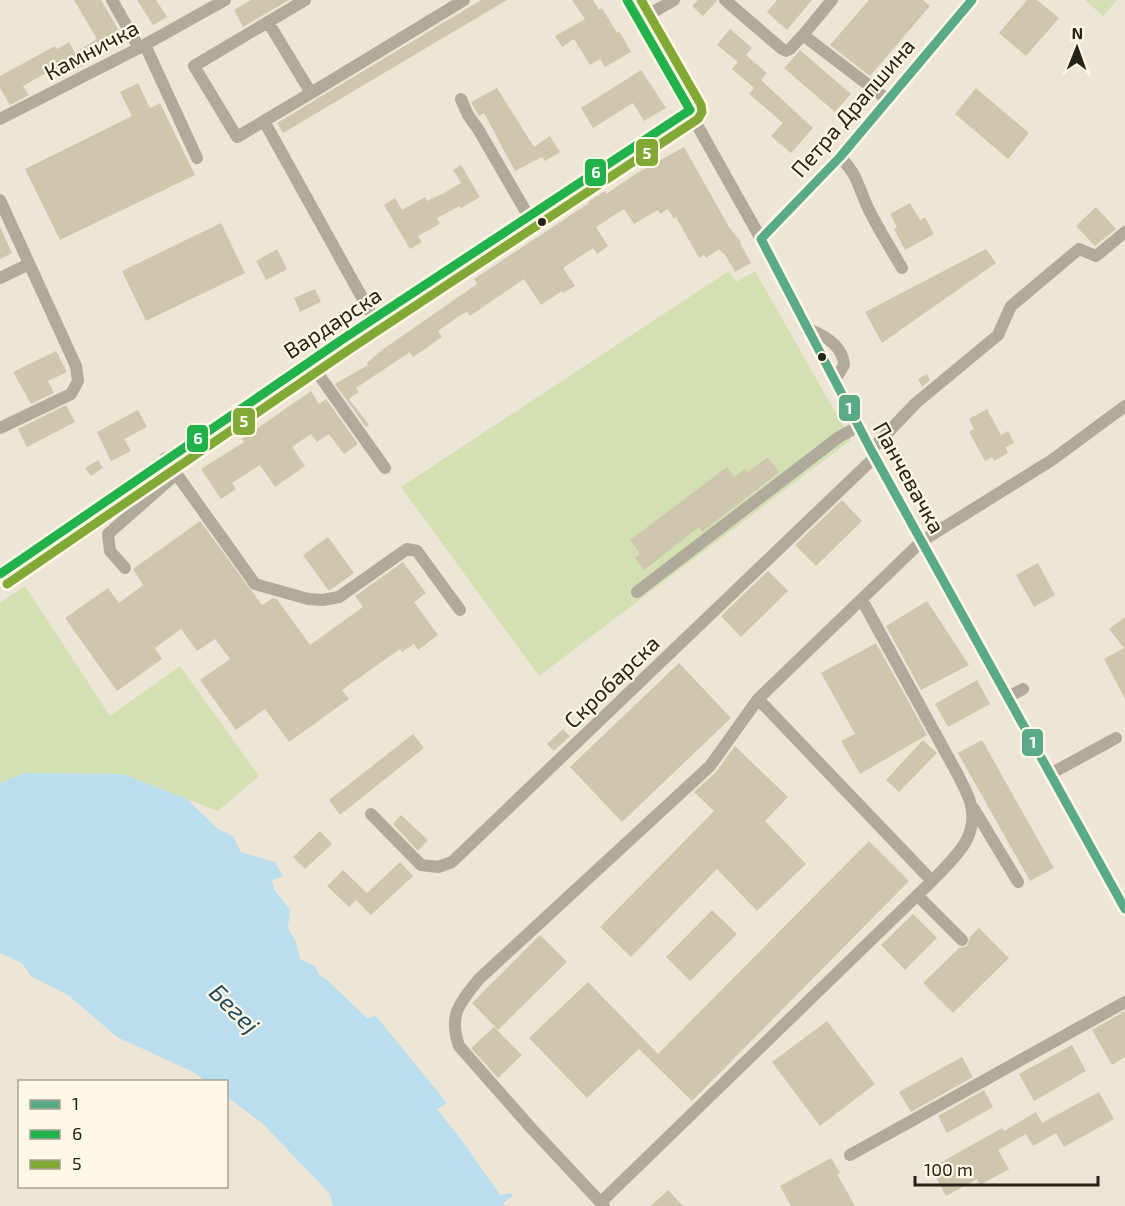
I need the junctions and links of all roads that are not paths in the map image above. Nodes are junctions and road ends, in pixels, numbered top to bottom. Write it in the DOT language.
graph roads {
  1 [pos="112,0"];
  2 [pos="225,0"];
  3 [pos="305,0"];
  4 [pos="464,0"];
  5 [pos="627,0"];
  6 [pos="674,0"];
  7 [pos="725,0"];
  8 [pos="832,0"];
  9 [pos="965,3"];
  10 [pos="636,16"];
  11 [pos="268,22"];
  12 [pos="803,35"];
  13 [pos="142,46"];
  14 [pos="311,93"];
  15 [pos="461,99"];
  16 [pos="888,100"];
  17 [pos="690,110"];
  18 [pos="4,118"];
  19 [pos="264,121"];
  20 [pos="840,157"];
  21 [pos="197,158"];
  22 [pos="0,200"];
  23 [pos="529,217"];
  24 [pos="1125,232"];
  25 [pos="761,239"];
  26 [pos="29,264"];
  27 [pos="902,268"];
  28 [pos="0,278"];
  29 [pos="374,319"];
  30 [pos="309,361"];
  31 [pos="1125,405"];
  32 [pos="858,426"];
  33 [pos="0,428"];
  34 [pos="873,454"];
  35 [pos="165,458"];
  36 [pos="385,468"];
  37 [pos="176,474"];
  38 [pos="922,542"];
  39 [pos="125,568"];
  40 [pos="0,574"];
  41 [pos="637,592"];
  42 [pos="862,600"];
  43 [pos="460,610"];
  44 [pos="1023,689"];
  45 [pos="1008,697"];
  46 [pos="758,699"];
  47 [pos="1116,738"];
  48 [pos="1050,774"];
  49 [pos="971,804"];
  50 [pos="370,814"];
  51 [pos="932,881"];
  52 [pos="1018,882"];
  53 [pos="917,895"];
  54 [pos="1125,909"];
  55 [pos="962,940"];
  56 [pos="1125,1002"];
  57 [pos="850,1155"];
  58 [pos="602,1204"];
  1 -- 13 [label="street"];
  2 -- 13 [label="street, Камничка"];
  3 -- 11 [label="street"];
  4 -- 14 [label="street"];
  5 -- 10 [label="street, Панчевачка"];
  6 -- 10 [label="street"];
  7 -- 12 [label="street"];
  8 -- 12 [label="street"];
  9 -- 16 [label="street, Петра Драпшина"];
  10 -- 17 [label="street, Панчевачка"];
  11 -- 14 [label="street"];
  11 -- 19 [label="street"];
  12 -- 16 [label="street"];
  13 -- 18 [label="street, Камничка"];
  13 -- 21 [label="street"];
  14 -- 19 [label="street"];
  15 -- 23 [label="street"];
  16 -- 20 [label="street, Петра Драпшина"];
  17 -- 23 [label="street, Вардарска"];
  17 -- 25 [label="street, Панчевачка"];
  19 -- 29 [label="street"];
  20 -- 25 [label="street, Петра Драпшина"];
  20 -- 27 [label="street"];
  22 -- 26 [label="street"];
  23 -- 29 [label="street, Вардарска"];
  24 -- 34 [label="street"];
  25 -- 32 [label="street, Панчевачка"];
  26 -- 28 [label="street"];
  26 -- 33 [label="street"];
  29 -- 30 [label="street, Вардарска"];
  30 -- 35 [label="street, Вардарска"];
  30 -- 36 [label="street"];
  31 -- 38 [label="street"];
  32 -- 34 [label="street, Панчевачка"];
  32 -- 41 [label="street"];
  34 -- 38 [label="street, Панчевачка"];
  34 -- 50 [label="street, Скробарска"];
  35 -- 37 [label="street"];
  35 -- 40 [label="street, Вардарска"];
  37 -- 39 [label="street"];
  37 -- 43 [label="street"];
  38 -- 42 [label="street"];
  38 -- 45 [label="street, Панчевачка"];
  42 -- 46 [label="street"];
  42 -- 49 [label="street"];
  44 -- 45 [label="street"];
  45 -- 48 [label="street, Панчевачка"];
  46 -- 51 [label="street"];
  46 -- 58 [label="street"];
  47 -- 48 [label="street"];
  48 -- 54 [label="street, Панчевачка"];
  49 -- 51 [label="street"];
  49 -- 52 [label="street"];
  51 -- 53 [label="street"];
  53 -- 55 [label="street"];
  53 -- 58 [label="street"];
  56 -- 57 [label="street"];
}
